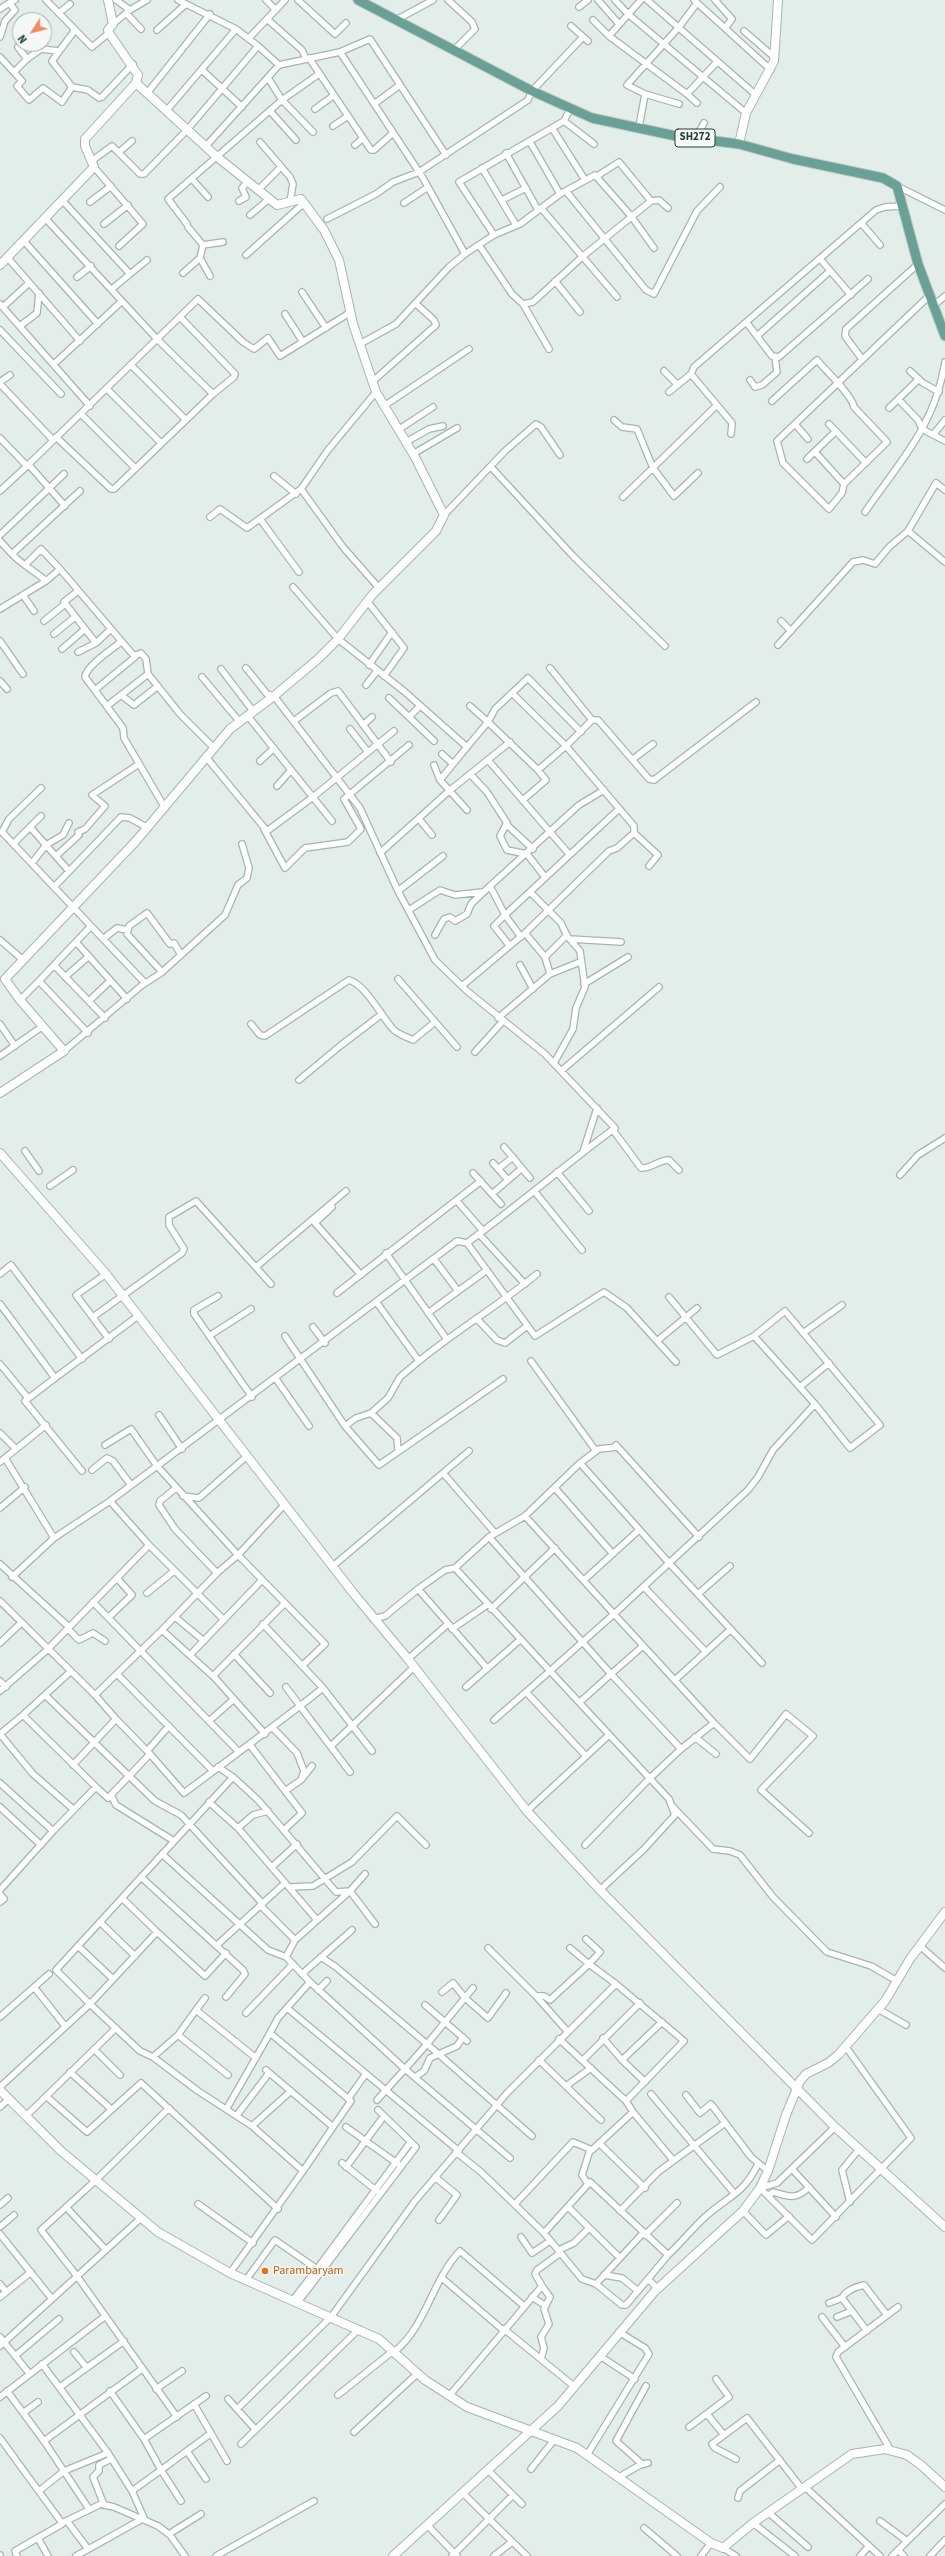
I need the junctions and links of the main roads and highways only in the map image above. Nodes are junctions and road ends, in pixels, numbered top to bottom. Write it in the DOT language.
graph roads {
  1 [pos="358,0"];
  2 [pos="945,336"];
  1 -- 2 [label="main road, SH272"];
}
